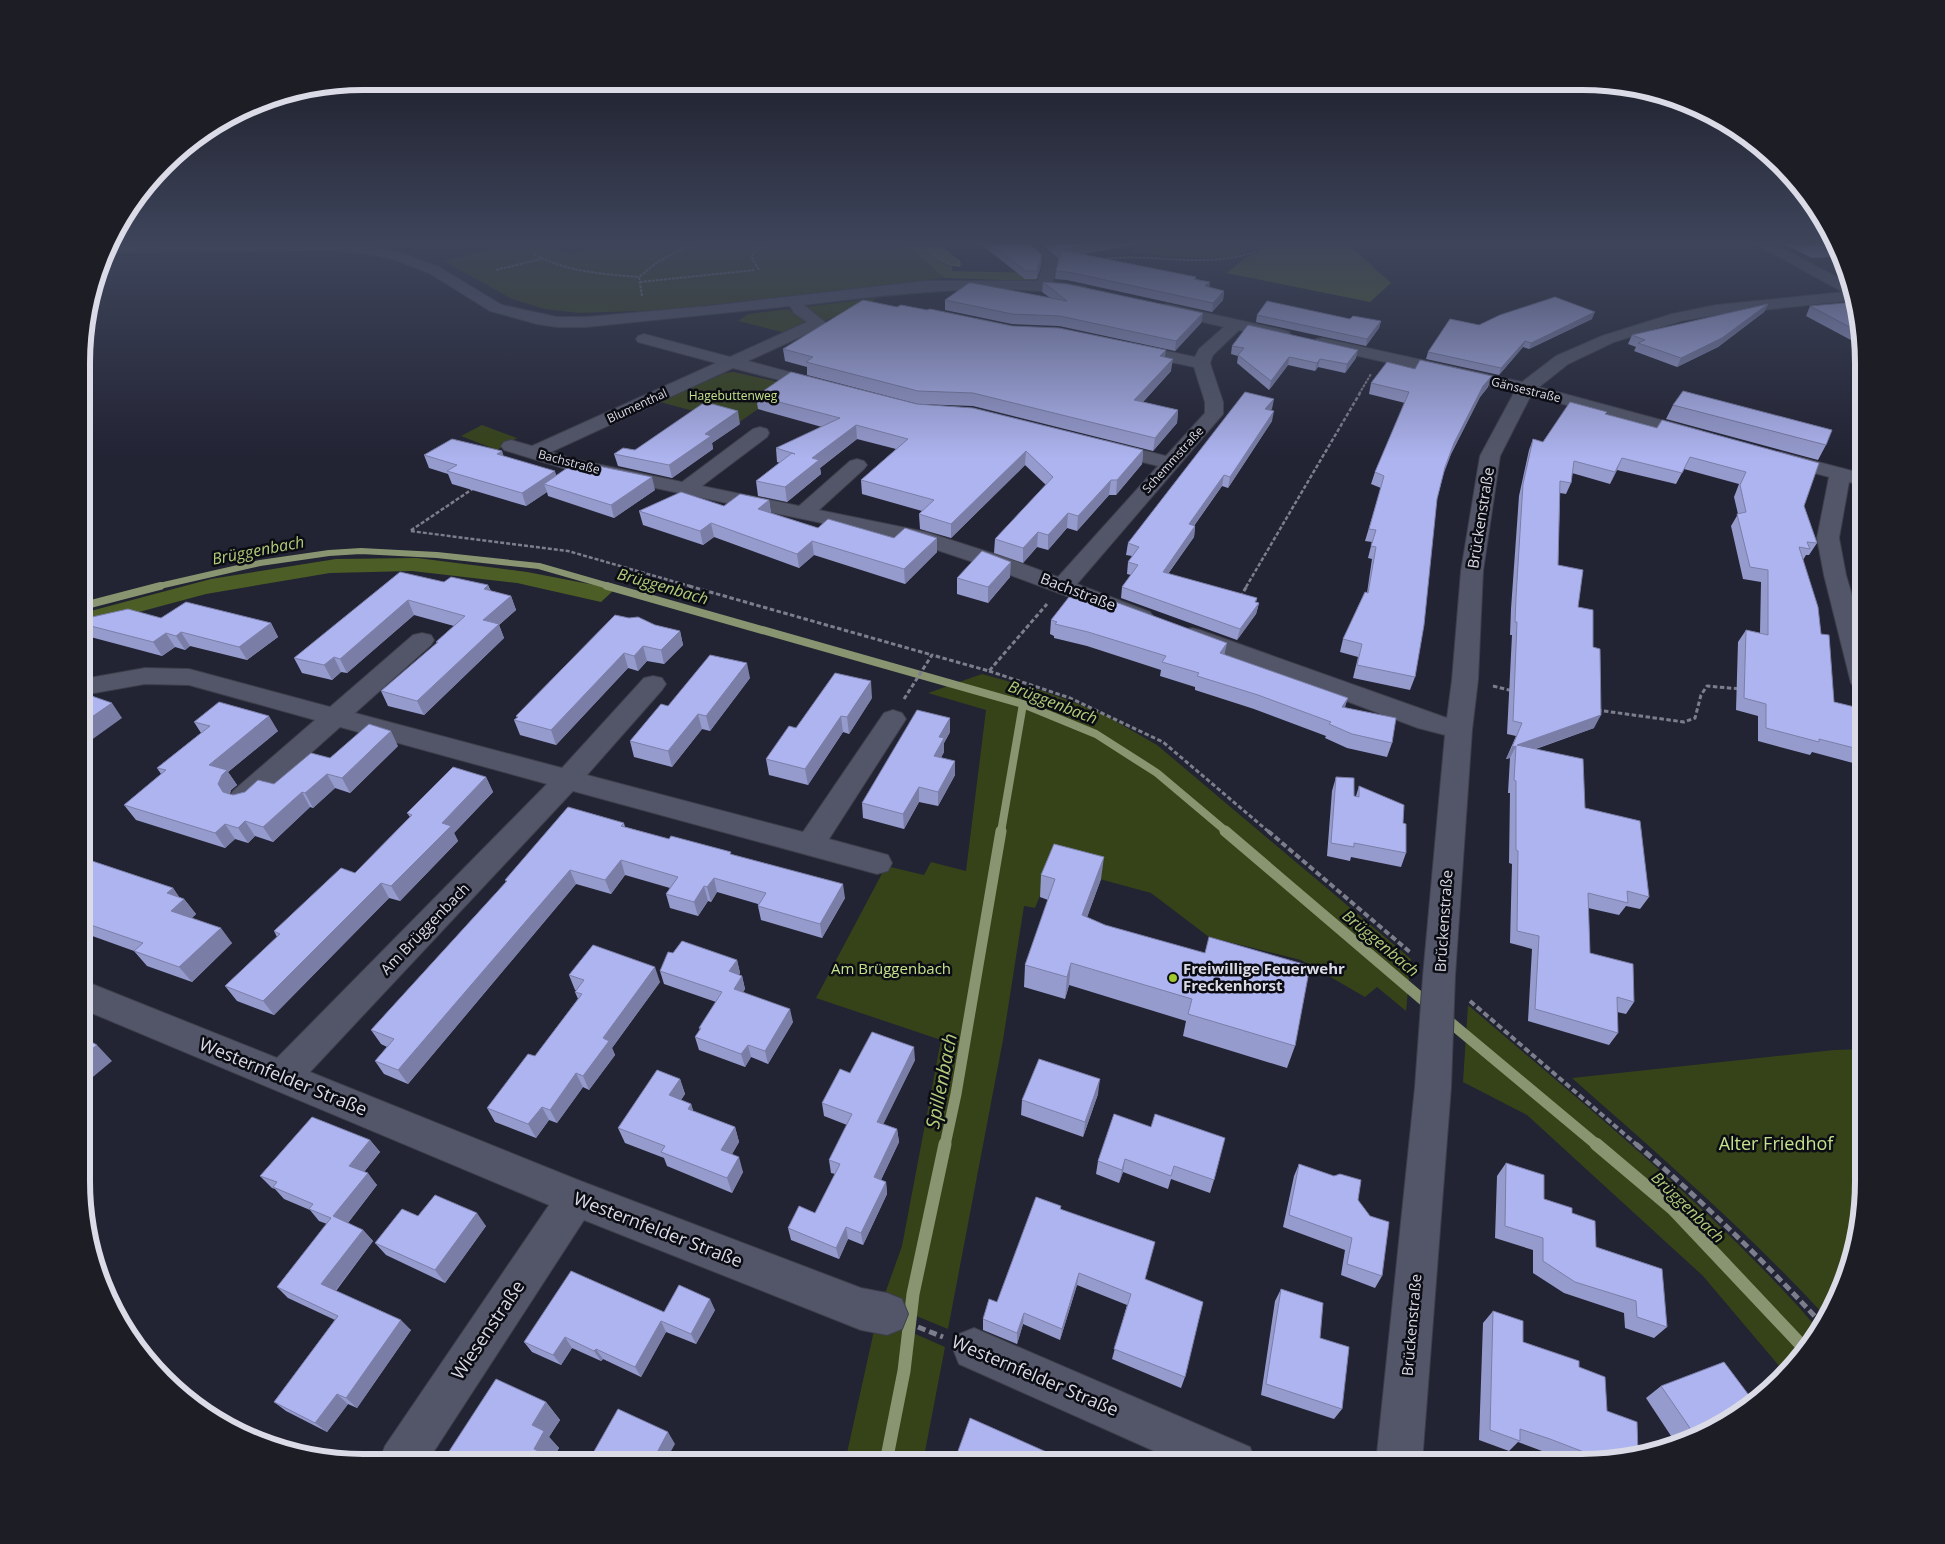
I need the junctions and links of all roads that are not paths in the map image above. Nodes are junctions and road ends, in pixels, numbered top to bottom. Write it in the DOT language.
graph roads {
  1 [pos="517,314"];
  2 [pos="671,314"];
  3 [pos="806,314"];
  4 [pos="1189,314"];
  5 [pos="1698,314"];
  6 [pos="1236,324"];
  7 [pos="644,339"];
  8 [pos="1116,345"];
  9 [pos="730,363"];
  10 [pos="1201,363"];
  11 [pos="833,389"];
  12 [pos="1525,389"];
  13 [pos="760,433"];
  14 [pos="1707,438"];
  15 [pos="1086,442"];
  16 [pos="511,446"];
  17 [pos="535,452"];
  18 [pos="1764,453"];
  19 [pos="1170,463"];
  20 [pos="857,465"];
  21 [pos="1840,474"];
  22 [pos="1855,478"];
  23 [pos="685,489"];
  24 [pos="805,512"];
  25 [pos="1062,586"];
  26 [pos="422,640"];
  27 [pos="1855,649"];
  28 [pos="653,684"];
  29 [pos="90,686"];
  30 [pos="337,716"];
  31 [pos="893,719"];
  32 [pos="1459,730"];
  33 [pos="567,780"];
  34 [pos="243,798"];
  35 [pos="811,844"];
  36 [pos="877,862"];
  37 [pos="90,997"];
  38 [pos="282,1077"];
  39 [pos="576,1198"];
  40 [pos="887,1314"];
  41 [pos="974,1349"];
  42 [pos="406,1454"];
  43 [pos="1213,1454"];
  44 [pos="1400,1454"];
  1 -- 2 [label="street"];
  3 -- 9 [label="street, Blumenthal"];
  4 -- 6 [label="street, Gänsestraße"];
  5 -- 12 [label="street"];
  6 -- 10 [label="street"];
  6 -- 12 [label="street, Gänsestraße"];
  7 -- 9 [label="street"];
  8 -- 10 [label="street"];
  9 -- 11 [label="street"];
  9 -- 17 [label="street, Blumenthal"];
  10 -- 19 [label="street, Schemmstraße"];
  12 -- 14 [label="street, Gänsestraße"];
  12 -- 32 [label="street, Brückenstraße"];
  13 -- 23 [label="street"];
  15 -- 19 [label="street"];
  16 -- 17 [label="street, Bachstraße"];
  17 -- 23 [label="street, Bachstraße"];
  18 -- 21 [label="street"];
  19 -- 25 [label="street, Schemmstraße"];
  20 -- 24 [label="street"];
  21 -- 22 [label="street"];
  21 -- 27 [label="street"];
  23 -- 24 [label="street, Bachstraße"];
  24 -- 25 [label="street, Bachstraße"];
  25 -- 32 [label="street, Bachstraße"];
  26 -- 30 [label="street"];
  28 -- 33 [label="street, Am Brüggenbach"];
  29 -- 30 [label="street"];
  30 -- 33 [label="street"];
  30 -- 34 [label="street"];
  31 -- 35 [label="street"];
  32 -- 44 [label="street, Brückenstraße"];
  33 -- 35 [label="street"];
  33 -- 38 [label="street, Am Brüggenbach"];
  35 -- 36 [label="street"];
  37 -- 38 [label="street, Westernfelder Straße"];
  38 -- 39 [label="street, Westernfelder Straße"];
  39 -- 40 [label="street, Westernfelder Straße"];
  39 -- 42 [label="street, Wiesenstraße"];
  41 -- 43 [label="street, Westernfelder Straße"];
}
